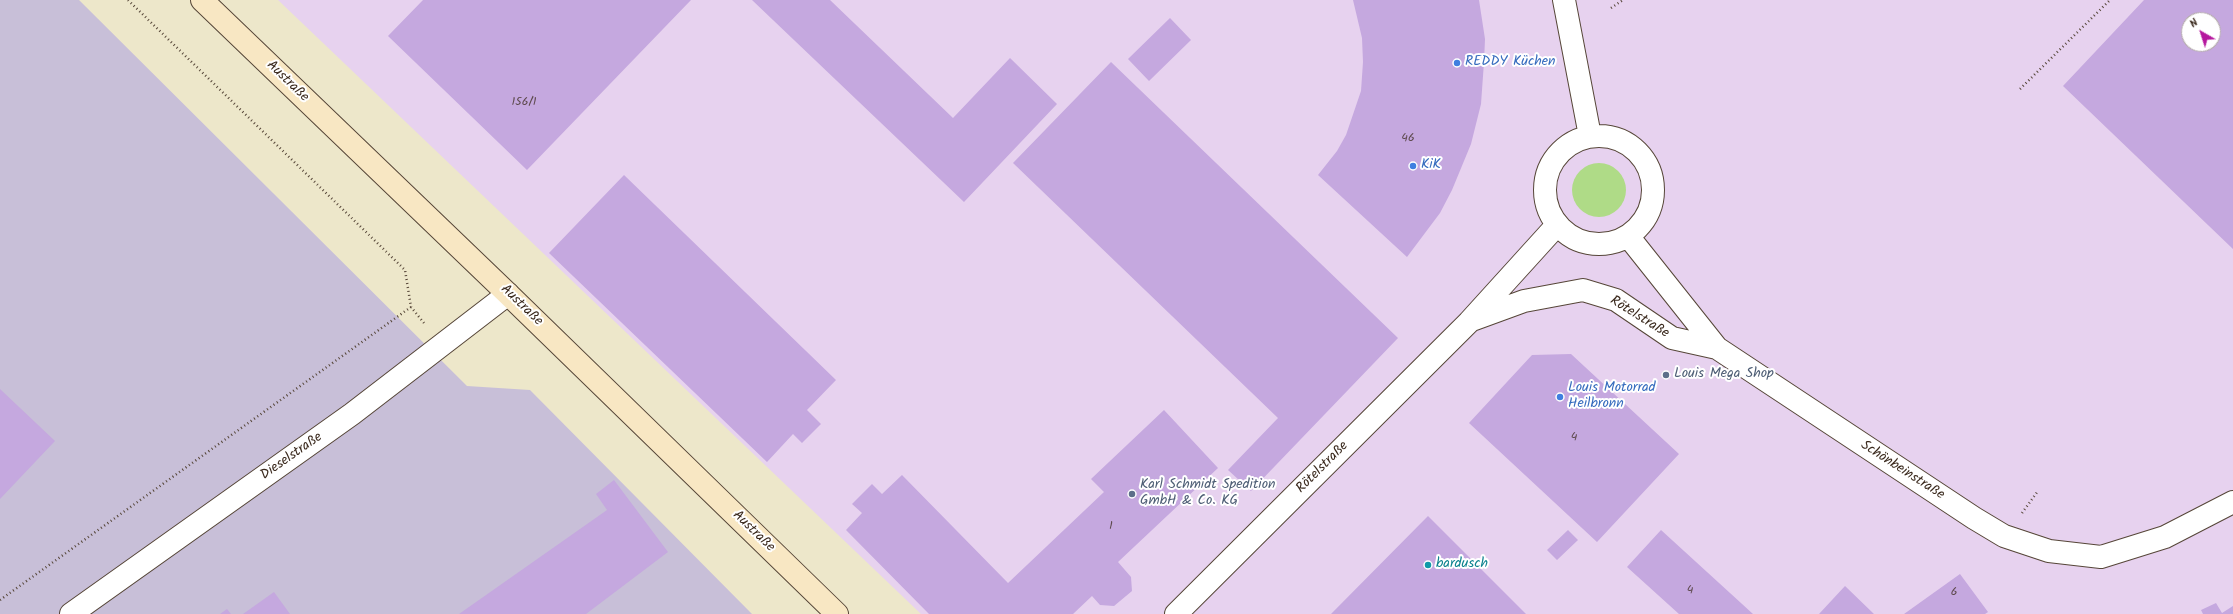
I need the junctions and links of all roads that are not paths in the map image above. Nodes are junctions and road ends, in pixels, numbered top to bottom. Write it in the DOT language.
graph roads {
  1 [pos="202,0"];
  2 [pos="1564,0"];
  3 [pos="1590,136"];
  4 [pos="1557,225"];
  5 [pos="1628,236"];
  6 [pos="508,294"];
  7 [pos="1469,322"];
  8 [pos="1717,348"];
  9 [pos="2233,502"];
  10 [pos="71,614"];
  11 [pos="837,614"];
  12 [pos="1176,614"];
  1 -- 6 [label="main road, Austraße"];
  2 -- 3 [label="street"];
  3 -- 4 [label="street"];
  3 -- 5 [label="street"];
  4 -- 5 [label="street"];
  4 -- 7 [label="street, Rötelstraße"];
  5 -- 8 [label="street, Schönbeinstraße"];
  6 -- 10 [label="street, Dieselstraße"];
  6 -- 11 [label="main road, Austraße"];
  7 -- 8 [label="street, Rötelstraße"];
  7 -- 12 [label="street, Rötelstraße"];
  8 -- 9 [label="street, Schönbeinstraße"];
}
